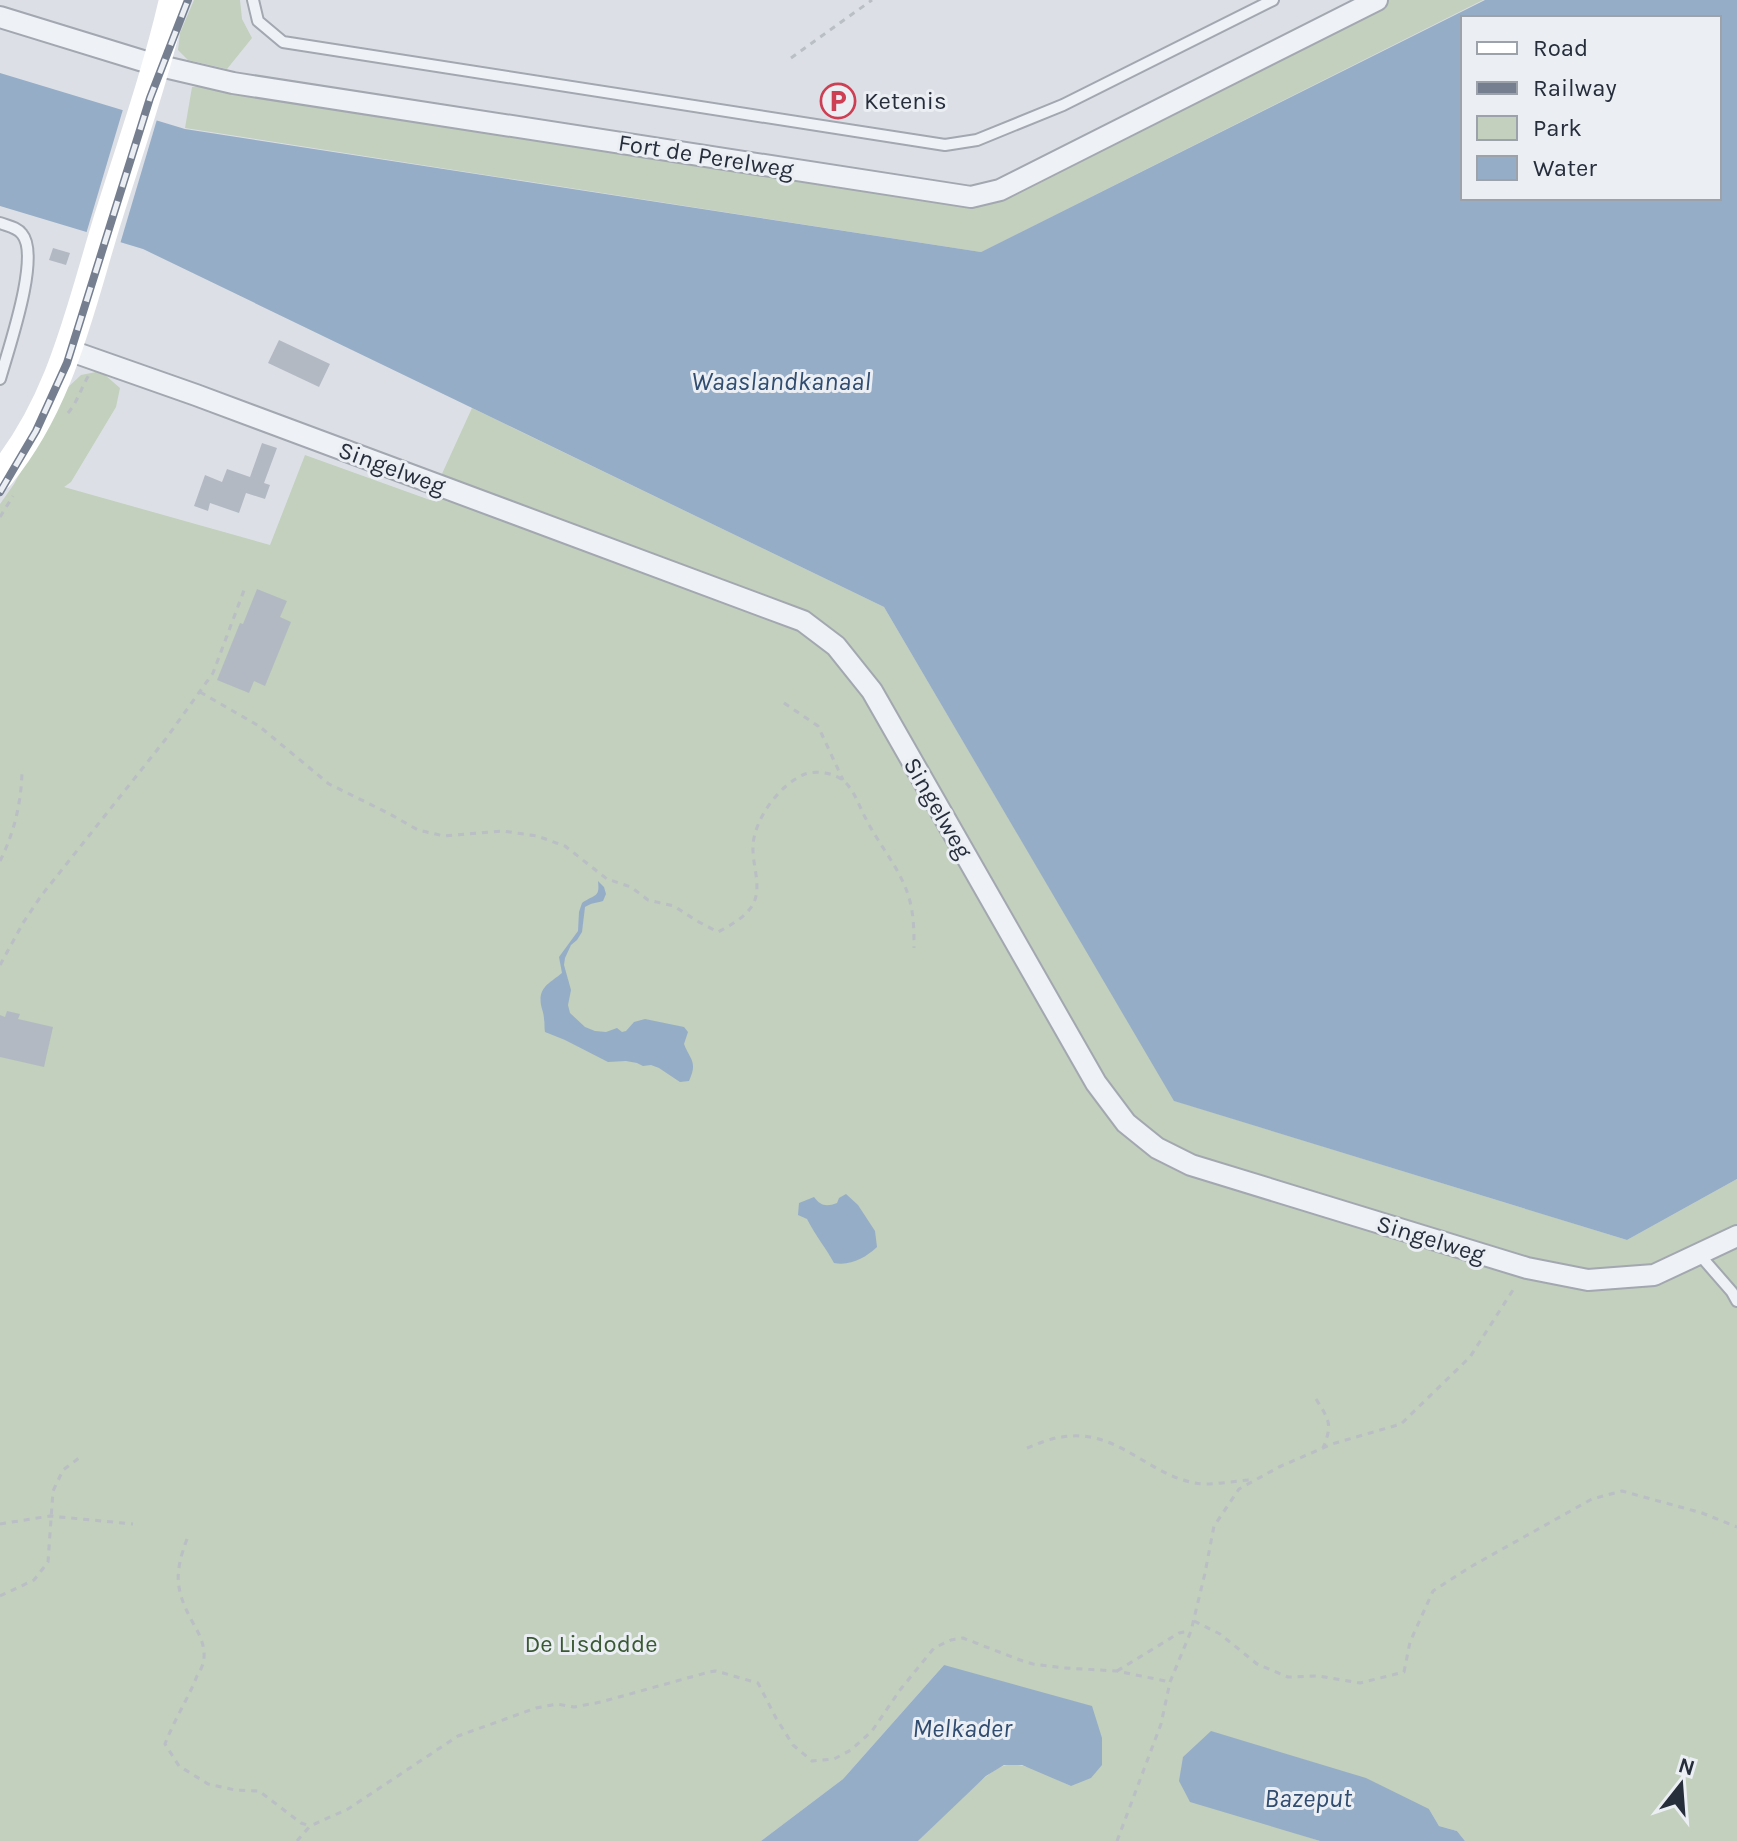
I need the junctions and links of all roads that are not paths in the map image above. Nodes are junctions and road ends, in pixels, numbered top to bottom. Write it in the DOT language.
graph roads {
  1 [pos="173,0"];
  2 [pos="253,0"];
  3 [pos="1273,0"];
  4 [pos="1377,0"];
  5 [pos="0,17"];
  6 [pos="156,65"];
  7 [pos="0,223"];
  8 [pos="68,350"];
  9 [pos="0,379"];
  10 [pos="0,476"];
  11 [pos="1737,1236"];
  12 [pos="1699,1254"];
  13 [pos="1737,1301"];
  1 -- 6 [label="main road"];
  2 -- 3 [label="lane"];
  4 -- 6 [label="street, Fort de Perelweg"];
  5 -- 6 [label="street, Fort de Perelweg"];
  6 -- 8 [label="main road"];
  7 -- 9 [label="lane"];
  8 -- 10 [label="main road"];
  8 -- 12 [label="street, Singelweg"];
  11 -- 12 [label="street, Singelweg"];
  12 -- 13 [label="lane"];
}
